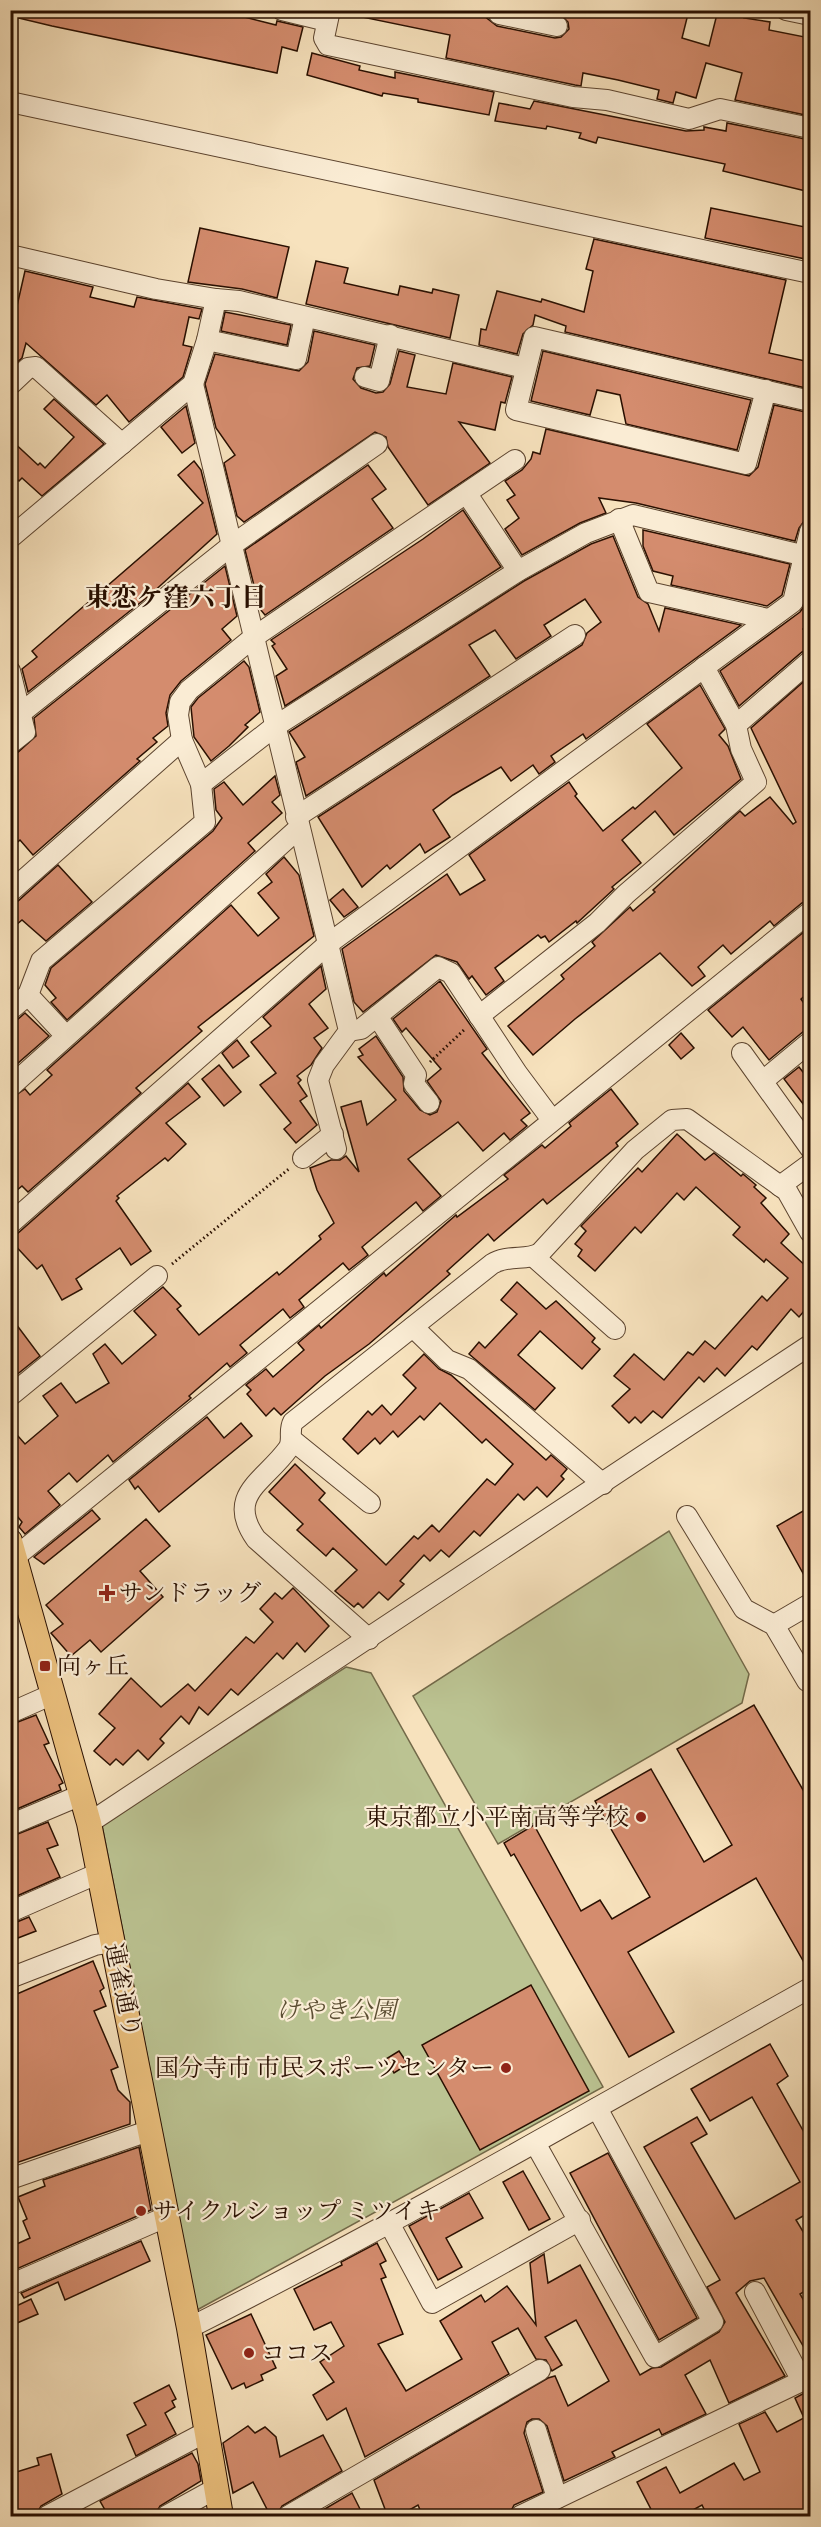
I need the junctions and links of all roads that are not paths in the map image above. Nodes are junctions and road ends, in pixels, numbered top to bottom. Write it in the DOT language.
graph roads {
  1 [pos="282,10"];
  2 [pos="786,10"];
  3 [pos="499,14"];
  4 [pos="529,15"];
  5 [pos="810,15"];
  6 [pos="328,16"];
  7 [pos="557,26"];
  8 [pos="10,102"];
  9 [pos="810,128"];
  10 [pos="10,255"];
  11 [pos="810,273"];
  12 [pos="216,299"];
  13 [pos="305,317"];
  14 [pos="390,335"];
  15 [pos="207,340"];
  16 [pos="525,368"];
  17 [pos="365,377"];
  18 [pos="193,384"];
  19 [pos="10,385"];
  20 [pos="766,390"];
  21 [pos="810,401"];
  22 [pos="122,444"];
  23 [pos="377,444"];
  24 [pos="515,460"];
  25 [pos="467,494"];
  26 [pos="619,519"];
  27 [pos="810,531"];
  28 [pos="10,538"];
  29 [pos="232,545"];
  30 [pos="808,556"];
  31 [pos="518,571"];
  32 [pos="768,619"];
  33 [pos="575,635"];
  34 [pos="254,637"];
  35 [pos="810,661"];
  36 [pos="704,667"];
  37 [pos="10,671"];
  38 [pos="21,713"];
  39 [pos="736,725"];
  40 [pos="274,727"];
  41 [pos="182,740"];
  42 [pos="10,744"];
  43 [pos="201,784"];
  44 [pos="297,822"];
  45 [pos="10,892"];
  46 [pos="810,912"];
  47 [pos="328,944"];
  48 [pos="28,995"];
  49 [pos="10,1010"];
  50 [pos="377,1016"];
  51 [pos="479,1016"];
  52 [pos="349,1031"];
  53 [pos="66,1036"];
  54 [pos="810,1042"];
  55 [pos="742,1053"];
  56 [pos="764,1080"];
  57 [pos="10,1087"];
  58 [pos="429,1103"];
  59 [pos="552,1120"];
  60 [pos="810,1148"];
  61 [pos="303,1158"];
  62 [pos="810,1164"];
  63 [pos="780,1186"];
  64 [pos="10,1224"];
  65 [pos="810,1232"];
  66 [pos="534,1257"];
  67 [pos="157,1276"];
  68 [pos="412,1327"];
  69 [pos="615,1329"];
  70 [pos="810,1345"];
  71 [pos="10,1396"];
  72 [pos="291,1439"];
  73 [pos="603,1484"];
  74 [pos="370,1503"];
  75 [pos="687,1516"];
  76 [pos="13,1549"];
  77 [pos="810,1604"];
  78 [pos="774,1625"];
  79 [pos="369,1640"];
  80 [pos="810,1681"];
  81 [pos="53,1694"];
  82 [pos="10,1713"];
  83 [pos="81,1795"];
  84 [pos="89,1823"];
  85 [pos="10,1825"];
  86 [pos="99,1873"];
  87 [pos="10,1912"];
  88 [pos="113,1942"];
  89 [pos="10,1978"];
  90 [pos="810,1988"];
  91 [pos="597,2108"];
  92 [pos="151,2130"];
  93 [pos="535,2143"];
  94 [pos="10,2178"];
  95 [pos="168,2216"];
  96 [pos="580,2220"];
  97 [pos="389,2223"];
  98 [pos="10,2285"];
  99 [pos="755,2292"];
  100 [pos="189,2328"];
  101 [pos="540,2370"];
  102 [pos="806,2379"];
  103 [pos="536,2430"];
  104 [pos="206,2432"];
  105 [pos="216,2489"];
  106 [pos="557,2498"];
  107 [pos="47,2517"];
  108 [pos="166,2517"];
  109 [pos="221,2517"];
  110 [pos="288,2517"];
  111 [pos="520,2517"];
  1 -- 6 [label="street"];
  2 -- 5 [label="street"];
  3 -- 4 [label="street"];
  4 -- 7 [label="street"];
  6 -- 9 [label="street"];
  8 -- 11 [label="street"];
  10 -- 12 [label="street"];
  12 -- 13 [label="street"];
  12 -- 15 [label="street"];
  13 -- 14 [label="street"];
  13 -- 15 [label="street"];
  14 -- 16 [label="street"];
  14 -- 17 [label="street"];
  15 -- 18 [label="street"];
  16 -- 20 [label="street"];
  16 -- 20 [label="street"];
  18 -- 22 [label="street"];
  18 -- 29 [label="street"];
  19 -- 22 [label="street"];
  20 -- 21 [label="street"];
  22 -- 28 [label="street"];
  23 -- 29 [label="street"];
  24 -- 25 [label="street"];
  25 -- 31 [label="street"];
  25 -- 34 [label="street"];
  26 -- 30 [label="street"];
  26 -- 31 [label="street"];
  26 -- 32 [label="street"];
  27 -- 30 [label="street"];
  29 -- 34 [label="street"];
  29 -- 38 [label="street"];
  30 -- 32 [label="street"];
  31 -- 40 [label="street"];
  32 -- 36 [label="street"];
  33 -- 44 [label="street"];
  34 -- 40 [label="street"];
  34 -- 41 [label="street"];
  35 -- 39 [label="street"];
  36 -- 39 [label="street"];
  36 -- 47 [label="street"];
  37 -- 38 [label="street"];
  38 -- 42 [label="street"];
  39 -- 51 [label="street"];
  40 -- 43 [label="street"];
  40 -- 44 [label="street"];
  41 -- 43 [label="street"];
  41 -- 45 [label="street"];
  43 -- 48 [label="street"];
  44 -- 47 [label="street"];
  44 -- 53 [label="street"];
  46 -- 59 [label="street"];
  47 -- 52 [label="street"];
  47 -- 64 [label="street"];
  48 -- 49 [label="street"];
  48 -- 53 [label="street"];
  50 -- 51 [label="street"];
  50 -- 52 [label="street"];
  50 -- 58 [label="street"];
  51 -- 59 [label="street"];
  52 -- 61 [label="street"];
  53 -- 57 [label="street"];
  54 -- 56 [label="street"];
  55 -- 56 [label="street"];
  56 -- 60 [label="street"];
  59 -- 76 [label="street"];
  62 -- 63 [label="street"];
  63 -- 65 [label="street"];
  63 -- 66 [label="street"];
  66 -- 68 [label="street"];
  66 -- 69 [label="street"];
  67 -- 71 [label="street"];
  68 -- 72 [label="street"];
  68 -- 73 [label="street"];
  70 -- 73 [label="street"];
  72 -- 74 [label="street"];
  72 -- 79 [label="street"];
  73 -- 79 [label="street"];
  75 -- 78 [label="street"];
  76 -- 81 [label="main road, 連雀通り"];
  77 -- 78 [label="street"];
  78 -- 80 [label="street"];
  79 -- 84 [label="street"];
  81 -- 82 [label="street"];
  81 -- 83 [label="main road, 連雀通り"];
  83 -- 84 [label="main road, 連雀通り"];
  83 -- 85 [label="street"];
  84 -- 86 [label="main road, 連雀通り"];
  86 -- 87 [label="street"];
  86 -- 88 [label="main road, 連雀通り"];
  88 -- 89 [label="street"];
  88 -- 92 [label="main road, 連雀通り"];
  90 -- 91 [label="street"];
  91 -- 93 [label="street"];
  91 -- 96 [label="street"];
  92 -- 94 [label="street"];
  92 -- 95 [label="main road, 連雀通り"];
  93 -- 96 [label="street"];
  93 -- 97 [label="street"];
  95 -- 98 [label="street"];
  95 -- 100 [label="main road, 連雀通り"];
  96 -- 97 [label="street"];
  97 -- 100 [label="street"];
  99 -- 102 [label="street"];
  100 -- 104 [label="main road, 連雀通り"];
  101 -- 110 [label="street"];
  102 -- 106 [label="street"];
  103 -- 106 [label="street"];
  104 -- 105 [label="main road, 連雀通り"];
  104 -- 107 [label="street"];
  105 -- 108 [label="street"];
  105 -- 109 [label="main road, 連雀通り"];
  106 -- 111 [label="street"];
}
